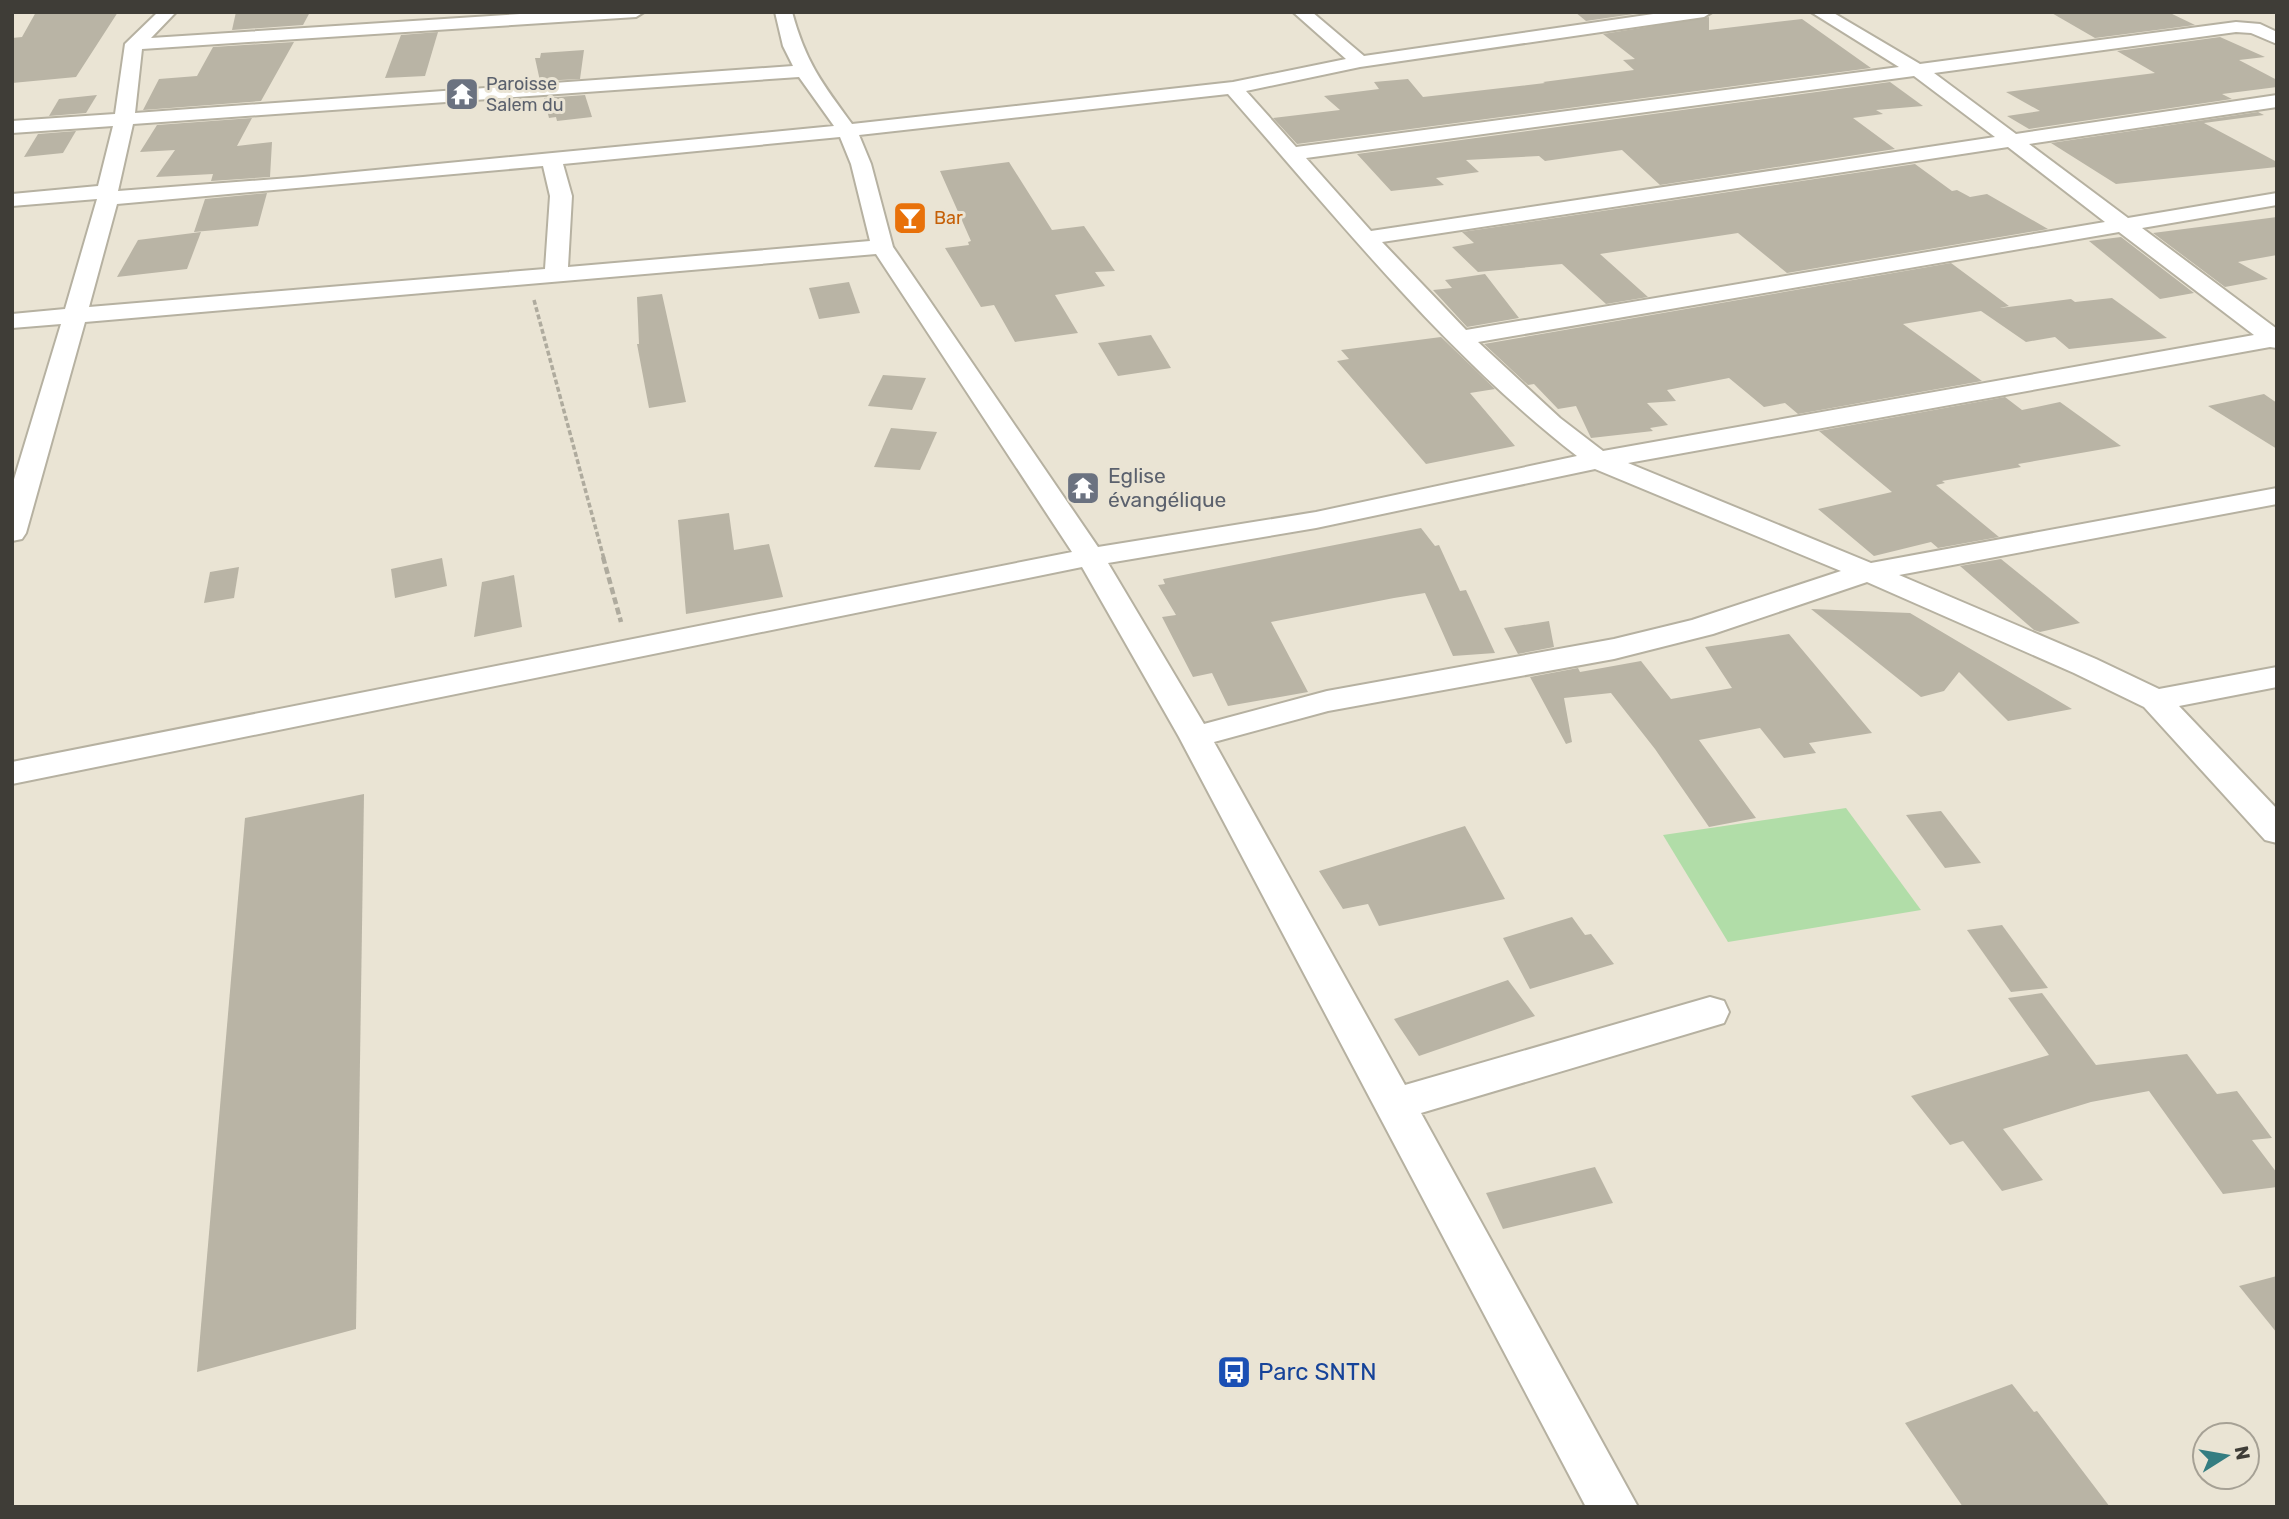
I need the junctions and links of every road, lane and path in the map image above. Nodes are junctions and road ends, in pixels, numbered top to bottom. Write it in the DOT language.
graph roads {
  1 [pos="168,12"];
  2 [pos="636,12"];
  3 [pos="783,12"];
  4 [pos="1301,12"];
  5 [pos="1704,12"];
  6 [pos="1819,12"];
  7 [pos="1547,18"];
  8 [pos="1566,30"];
  9 [pos="2277,39"];
  10 [pos="134,44"];
  11 [pos="1360,62"];
  12 [pos="804,71"];
  13 [pos="1919,71"];
  14 [pos="1233,88"];
  15 [pos="2277,101"];
  16 [pos="124,121"];
  17 [pos="12,128"];
  18 [pos="847,130"];
  19 [pos="2012,141"];
  20 [pos="1292,154"];
  21 [pos="552,160"];
  22 [pos="108,195"];
  23 [pos="2277,199"];
  24 [pos="12,200"];
  25 [pos="2122,224"];
  26 [pos="1366,238"];
  27 [pos="882,247"];
  28 [pos="556,274"];
  29 [pos="528,277"];
  30 [pos="76,317"];
  31 [pos="12,321"];
  32 [pos="1460,338"];
  33 [pos="2276,339"];
  34 [pos="1598,460"];
  35 [pos="2277,496"];
  36 [pos="12,533"];
  37 [pos="1090,557"];
  38 [pos="1868,572"];
  39 [pos="629,650"];
  40 [pos="2277,677"];
  41 [pos="2155,700"];
  42 [pos="1195,737"];
  43 [pos="12,773"];
  44 [pos="2277,831"];
  45 [pos="1710,1012"];
  46 [pos="1396,1104"];
  47 [pos="1613,1507"];
  1 -- 10 [label="street"];
  2 -- 10 [label="street"];
  3 -- 12 [label="street"];
  4 -- 11 [label="street"];
  5 -- 8 [label="street"];
  6 -- 13 [label="street"];
  7 -- 8 [label="street"];
  8 -- 11 [label="street"];
  9 -- 13 [label="street"];
  10 -- 16 [label="street"];
  11 -- 14 [label="street"];
  12 -- 16 [label="street"];
  12 -- 18 [label="street"];
  13 -- 19 [label="street"];
  13 -- 20 [label="street"];
  14 -- 18 [label="street"];
  14 -- 20 [label="street"];
  15 -- 19 [label="street"];
  16 -- 17 [label="street"];
  16 -- 22 [label="street"];
  18 -- 21 [label="street"];
  18 -- 27 [label="street"];
  19 -- 25 [label="street"];
  19 -- 26 [label="street"];
  20 -- 26 [label="street"];
  21 -- 22 [label="street"];
  21 -- 28 [label="street"];
  22 -- 24 [label="street"];
  22 -- 30 [label="street"];
  23 -- 25 [label="street"];
  25 -- 32 [label="street"];
  25 -- 33 [label="street"];
  26 -- 32 [label="street"];
  27 -- 28 [label="street"];
  27 -- 37 [label="street"];
  28 -- 29 [label="street"];
  29 -- 30 [label="street"];
  29 -- 39 [label="path"];
  30 -- 31 [label="street"];
  30 -- 36 [label="street"];
  32 -- 34 [label="street"];
  33 -- 34 [label="street"];
  34 -- 37 [label="street"];
  34 -- 38 [label="street"];
  35 -- 38 [label="street"];
  37 -- 39 [label="street"];
  37 -- 42 [label="street"];
  38 -- 41 [label="street"];
  38 -- 42 [label="street"];
  39 -- 43 [label="street"];
  40 -- 41 [label="street"];
  41 -- 44 [label="street"];
  42 -- 46 [label="street"];
  45 -- 46 [label="street"];
  46 -- 47 [label="street"];
}
